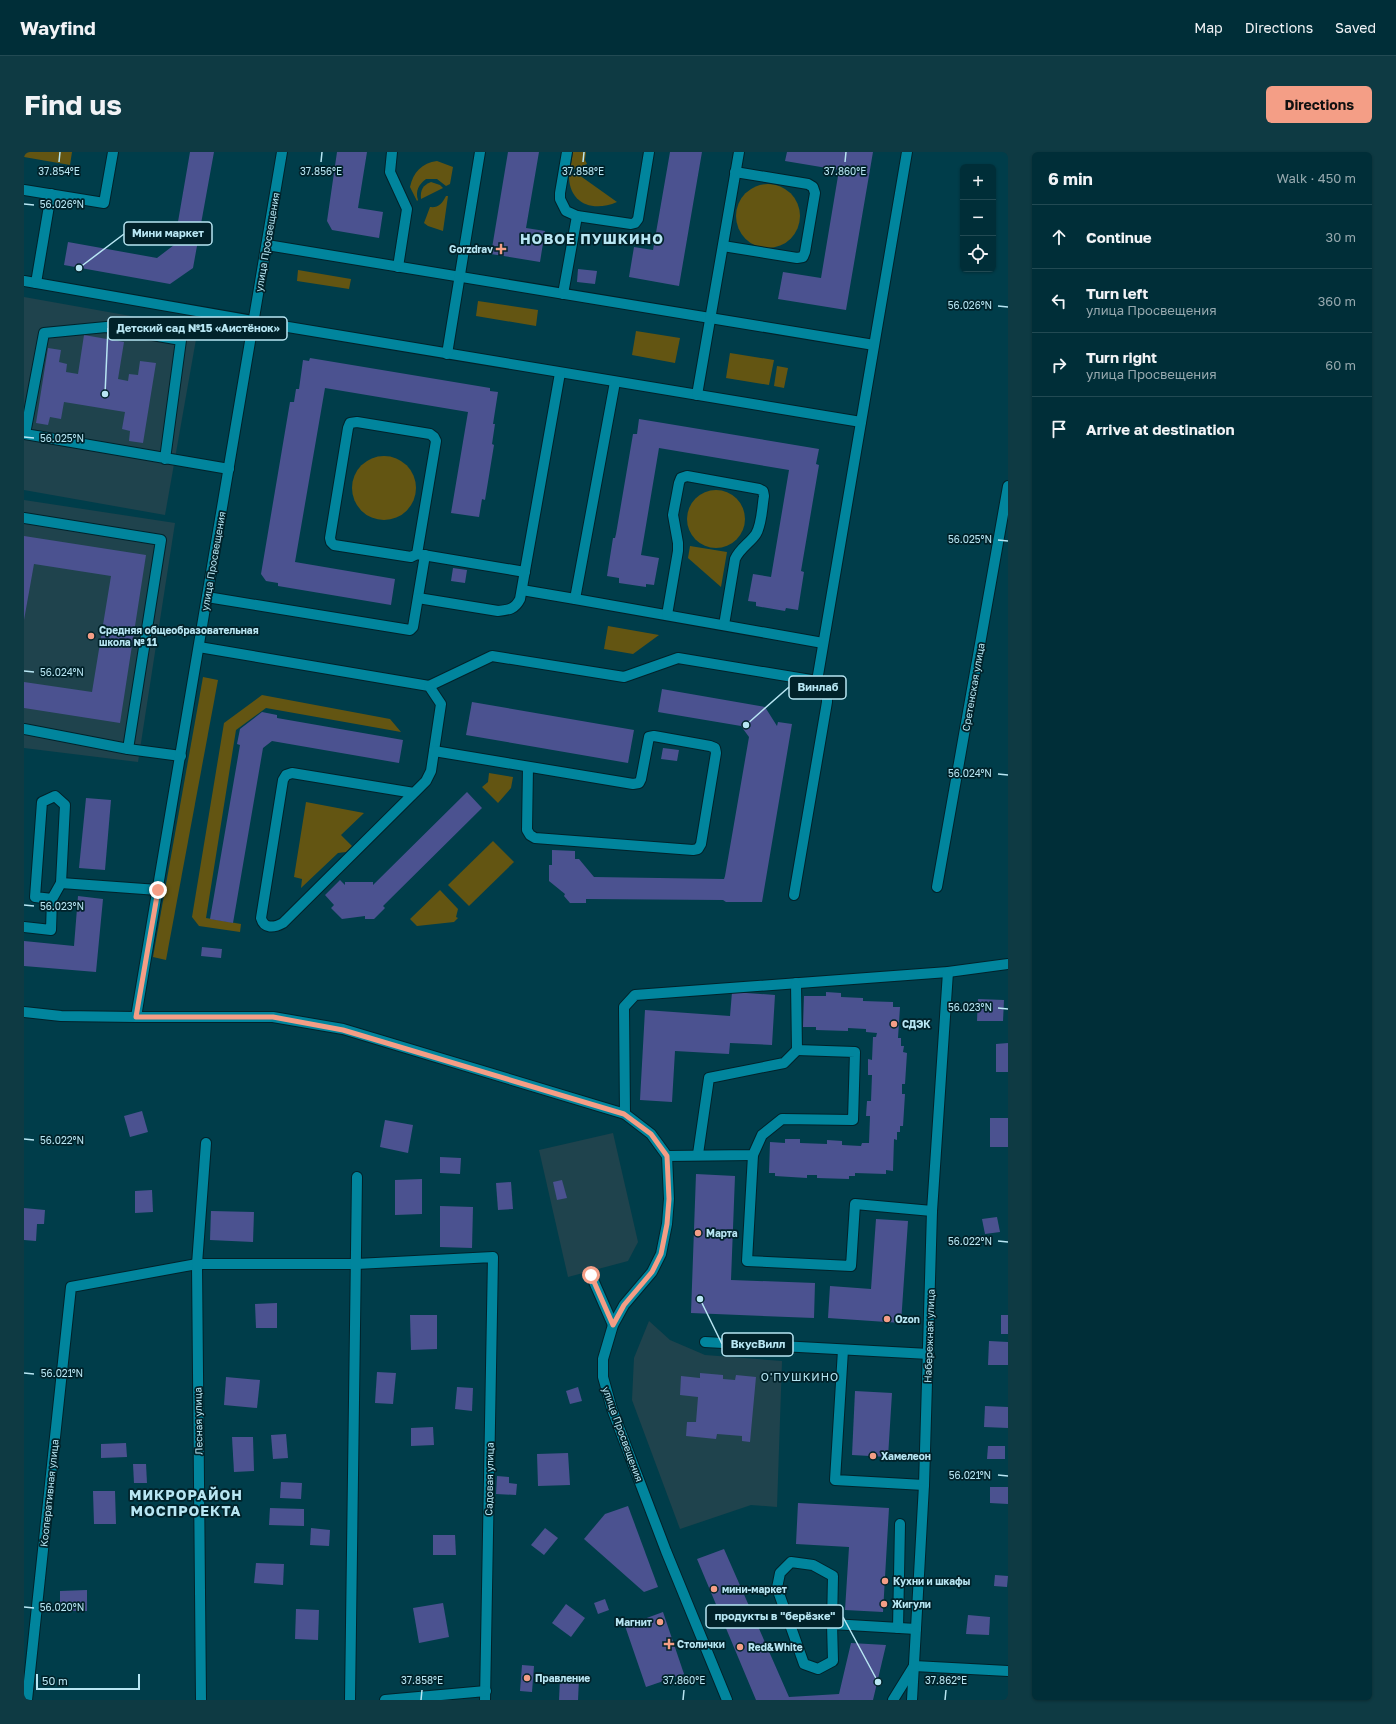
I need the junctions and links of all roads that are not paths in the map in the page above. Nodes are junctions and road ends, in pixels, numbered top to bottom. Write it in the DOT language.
graph roads {
  1 [pos="113,152"];
  2 [pos="282,152"];
  3 [pos="392,152"];
  4 [pos="480,152"];
  5 [pos="567,152"];
  6 [pos="649,152"];
  7 [pos="739,152"];
  8 [pos="907,152"];
  9 [pos="735,172"];
  10 [pos="24,190"];
  11 [pos="51,194"];
  12 [pos="577,216"];
  13 [pos="267,245"];
  14 [pos="722,246"];
  15 [pos="398,267"];
  16 [pos="460,277"];
  17 [pos="24,281"];
  18 [pos="36,283"];
  19 [pos="564,294"];
  20 [pos="710,318"];
  21 [pos="254,320"];
  22 [pos="874,345"];
  23 [pos="447,354"];
  24 [pos="560,373"];
  25 [pos="615,382"];
  26 [pos="697,395"];
  27 [pos="861,422"];
  28 [pos="165,459"];
  29 [pos="229,469"];
  30 [pos="1008,486"];
  31 [pos="24,518"];
  32 [pos="421,555"];
  33 [pos="525,572"];
  34 [pos="522,590"];
  35 [pos="207,598"];
  36 [pos="418,598"];
  37 [pos="575,599"];
  38 [pos="667,615"];
  39 [pos="724,625"];
  40 [pos="823,643"];
  41 [pos="199,647"];
  42 [pos="817,681"];
  43 [pos="429,686"];
  44 [pos="24,729"];
  45 [pos="128,749"];
  46 [pos="434,751"];
  47 [pos="181,756"];
  48 [pos="528,767"];
  49 [pos="414,793"];
  50 [pos="61,883"];
  51 [pos="937,887"];
  52 [pos="158,890"];
  53 [pos="794,895"];
  54 [pos="52,899"];
  55 [pos="24,927"];
  56 [pos="1008,964"];
  57 [pos="948,972"];
  58 [pos="796,983"];
  59 [pos="24,1012"];
  60 [pos="136,1017"];
  61 [pos="797,1050"];
  62 [pos="624,1114"];
  63 [pos="206,1142"];
  64 [pos="698,1154"];
  65 [pos="753,1155"];
  66 [pos="667,1156"];
  67 [pos="357,1177"];
  68 [pos="932,1211"];
  69 [pos="196,1264"];
  70 [pos="356,1264"];
  71 [pos="591,1275"];
  72 [pos="613,1325"];
  73 [pos="704,1342"];
  74 [pos="843,1350"];
  75 [pos="929,1354"];
  76 [pos="924,1485"];
  77 [pos="900,1524"];
  78 [pos="832,1624"];
  79 [pos="898,1628"];
  80 [pos="916,1628"];
  81 [pos="914,1666"];
  82 [pos="1008,1671"];
  83 [pos="485,1695"];
  84 [pos="27,1700"];
  85 [pos="201,1700"];
  86 [pos="350,1700"];
  87 [pos="385,1700"];
  88 [pos="728,1700"];
  89 [pos="893,1700"];
  90 [pos="912,1700"];
  1 -- 11 [label="street"];
  2 -- 13 [label="street, улица Просвещения"];
  3 -- 15 [label="street"];
  4 -- 16 [label="street"];
  5 -- 12 [label="street"];
  6 -- 12 [label="street"];
  7 -- 9 [label="street"];
  8 -- 22 [label="street"];
  9 -- 14 [label="street"];
  9 -- 14 [label="street"];
  10 -- 11 [label="street"];
  11 -- 18 [label="street"];
  12 -- 19 [label="street"];
  13 -- 15 [label="street"];
  13 -- 21 [label="street, улица Просвещения"];
  14 -- 20 [label="street"];
  15 -- 16 [label="street"];
  16 -- 19 [label="street"];
  16 -- 23 [label="street"];
  17 -- 18 [label="street"];
  18 -- 21 [label="street"];
  19 -- 20 [label="street"];
  20 -- 22 [label="street"];
  20 -- 26 [label="street"];
  21 -- 23 [label="street"];
  21 -- 29 [label="street, улица Просвещения"];
  22 -- 27 [label="street"];
  23 -- 24 [label="street"];
  24 -- 25 [label="street"];
  24 -- 33 [label="street"];
  25 -- 26 [label="street"];
  25 -- 37 [label="street"];
  26 -- 27 [label="street"];
  27 -- 40 [label="street"];
  28 -- 28 [label="street"];
  28 -- 29 [label="street"];
  29 -- 35 [label="street, улица Просвещения"];
  30 -- 51 [label="street, Сретенская улица"];
  31 -- 45 [label="street"];
  32 -- 32 [label="street"];
  32 -- 33 [label="street"];
  32 -- 36 [label="street"];
  33 -- 34 [label="street"];
  34 -- 36 [label="street"];
  34 -- 37 [label="street"];
  35 -- 36 [label="street"];
  35 -- 41 [label="street, улица Просвещения"];
  37 -- 38 [label="street"];
  38 -- 39 [label="street"];
  38 -- 39 [label="street"];
  39 -- 40 [label="street"];
  40 -- 42 [label="street"];
  41 -- 43 [label="street"];
  41 -- 47 [label="street, улица Просвещения"];
  42 -- 43 [label="street"];
  42 -- 53 [label="street"];
  43 -- 46 [label="street"];
  44 -- 45 [label="street"];
  45 -- 47 [label="street"];
  46 -- 48 [label="street"];
  46 -- 49 [label="street"];
  47 -- 52 [label="street, улица Просвещения"];
  48 -- 48 [label="street"];
  49 -- 49 [label="street"];
  50 -- 52 [label="street"];
  50 -- 54 [label="street"];
  50 -- 54 [label="street"];
  52 -- 60 [label="street, улица Просвещения"];
  54 -- 55 [label="street"];
  56 -- 57 [label="street"];
  57 -- 58 [label="street"];
  57 -- 68 [label="street, Набережная улица"];
  58 -- 61 [label="street"];
  58 -- 62 [label="street"];
  59 -- 60 [label="street"];
  60 -- 62 [label="street"];
  61 -- 64 [label="street"];
  61 -- 65 [label="street"];
  62 -- 66 [label="street"];
  63 -- 69 [label="street, Лесная улица"];
  64 -- 65 [label="street"];
  64 -- 66 [label="street"];
  65 -- 68 [label="street"];
  66 -- 72 [label="street, улица Просвещения"];
  67 -- 70 [label="street"];
  68 -- 75 [label="street, Набережная улица"];
  69 -- 70 [label="street"];
  69 -- 84 [label="street, Кооперативная улица"];
  69 -- 85 [label="street, Лесная улица"];
  70 -- 83 [label="street, Садовая улица"];
  70 -- 86 [label="street"];
  71 -- 72 [label="street"];
  72 -- 88 [label="street, улица Просвещения"];
  73 -- 74 [label="street"];
  74 -- 75 [label="street"];
  74 -- 76 [label="street"];
  75 -- 76 [label="street, Набережная улица"];
  76 -- 80 [label="street, Набережная улица"];
  77 -- 79 [label="street"];
  78 -- 78 [label="street"];
  78 -- 79 [label="street"];
  79 -- 80 [label="street"];
  80 -- 81 [label="street, Набережная улица"];
  81 -- 82 [label="street"];
  81 -- 89 [label="street"];
  81 -- 90 [label="street, Набережная улица"];
  83 -- 87 [label="street"];
}
